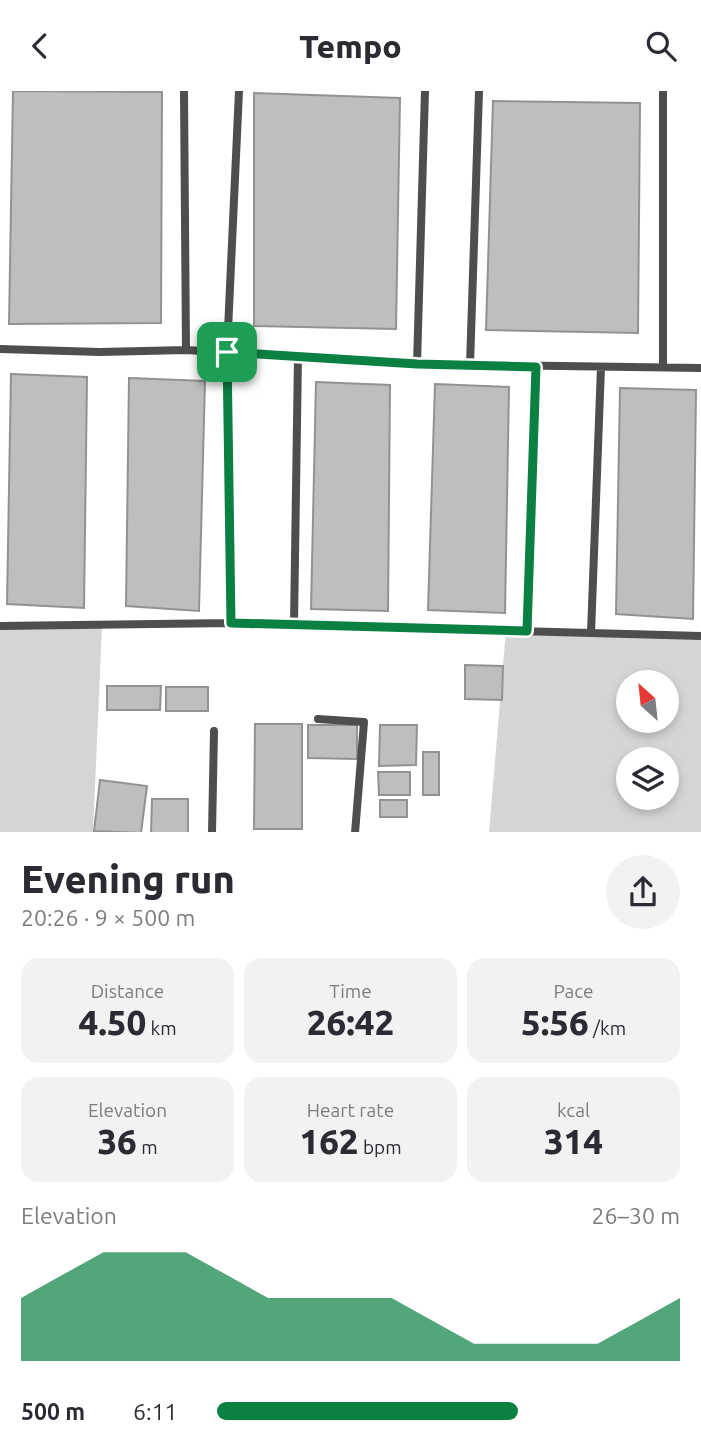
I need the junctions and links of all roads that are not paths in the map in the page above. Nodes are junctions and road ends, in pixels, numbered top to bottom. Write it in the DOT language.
graph roads {
  1 [pos="184,91"];
  2 [pos="239,91"];
  3 [pos="425,91"];
  4 [pos="479,91"];
  5 [pos="663,91"];
  6 [pos="0,349"];
  7 [pos="186,351"];
  8 [pos="227,352"];
  9 [pos="298,355"];
  10 [pos="417,364"];
  11 [pos="470,365"];
  12 [pos="601,366"];
  13 [pos="663,366"];
  14 [pos="536,367"];
  15 [pos="701,368"];
  16 [pos="231,623"];
  17 [pos="294,624"];
  18 [pos="0,626"];
  19 [pos="527,631"];
  20 [pos="591,633"];
  21 [pos="701,636"];
  22 [pos="318,719"];
  23 [pos="214,731"];
  24 [pos="212,832"];
  25 [pos="355,832"];
  1 -- 7 [label="lane"];
  2 -- 8 [label="lane"];
  3 -- 10 [label="lane"];
  4 -- 11 [label="lane"];
  5 -- 13 [label="lane"];
  6 -- 7 [label="lane"];
  7 -- 8 [label="lane"];
  8 -- 9 [label="lane"];
  8 -- 16 [label="lane"];
  9 -- 10 [label="lane"];
  9 -- 17 [label="lane"];
  10 -- 11 [label="lane"];
  11 -- 14 [label="lane"];
  12 -- 13 [label="lane"];
  12 -- 14 [label="lane"];
  12 -- 20 [label="lane"];
  13 -- 15 [label="lane"];
  14 -- 19 [label="lane"];
  16 -- 17 [label="lane"];
  16 -- 18 [label="lane"];
  17 -- 19 [label="lane"];
  19 -- 20 [label="lane"];
  20 -- 21 [label="lane"];
  22 -- 25 [label="lane"];
  23 -- 24 [label="lane"];
}
